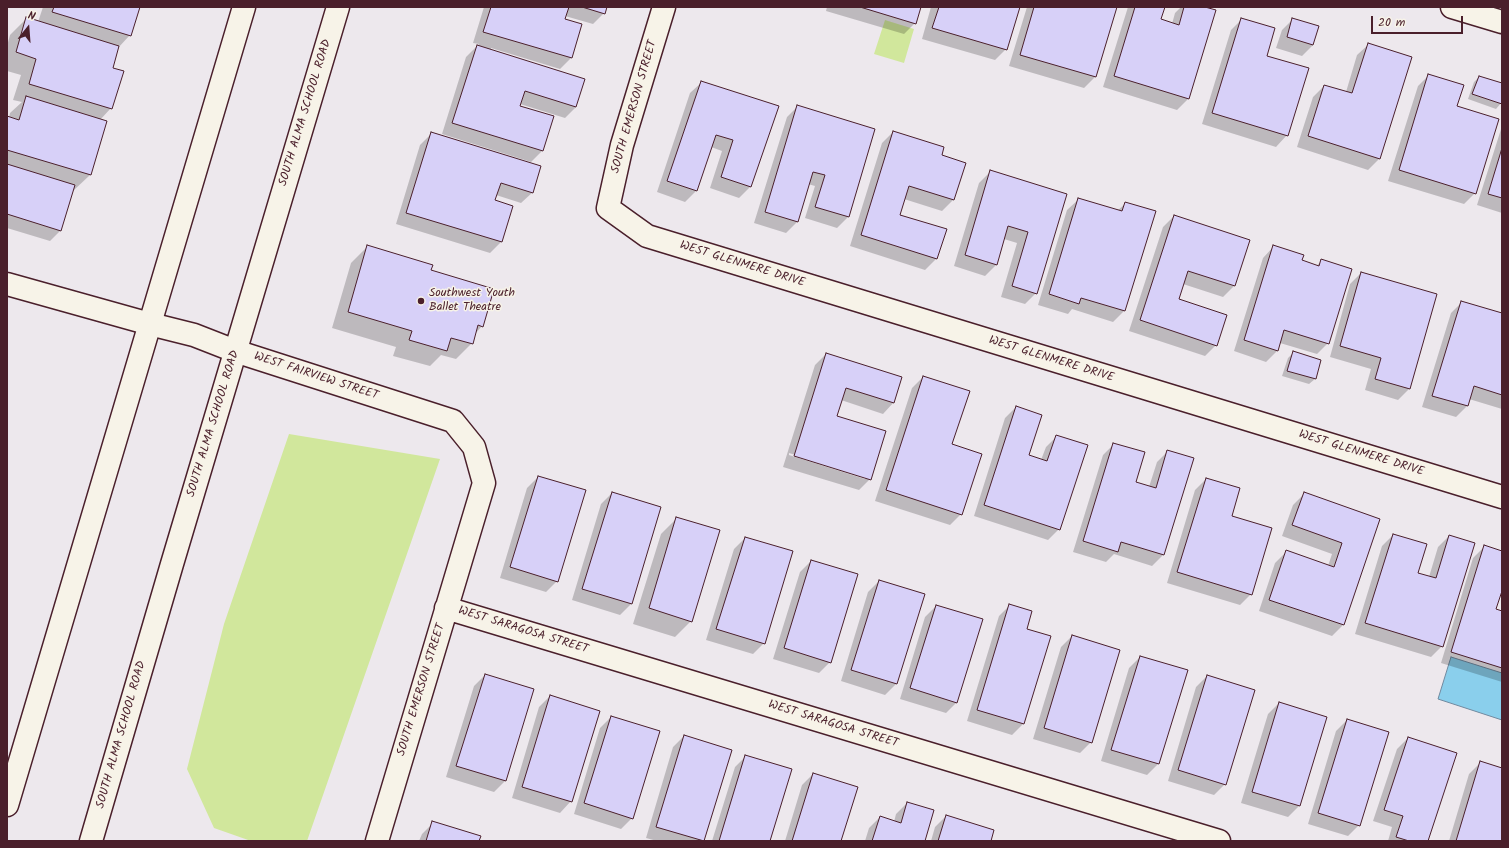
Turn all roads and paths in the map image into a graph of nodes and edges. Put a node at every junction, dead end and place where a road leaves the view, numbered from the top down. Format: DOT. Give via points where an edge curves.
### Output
graph roads {
  1 [pos="244,7"];
  2 [pos="338,7"];
  3 [pos="664,7"];
  4 [pos="1452,7"];
  5 [pos="1483,11"];
  6 [pos="1502,22"];
  7 [pos="608,208"];
  8 [pos="7,284"];
  9 [pos="150,324"];
  10 [pos="235,351"];
  11 [pos="474,448"];
  12 [pos="1502,497"];
  13 [pos="446,608"];
  14 [pos="7,805"];
  15 [pos="91,841"];
  16 [pos="377,841"];
  17 [pos="1220,841"];
  1 -- 9 [label="street"];
  2 -- 10 [label="street, SOUTH ALMA SCHOOL ROAD"];
  3 -- 7 [label="street, SOUTH EMERSON STREET" via="622,145"];
  4 -- 5 [label="street"];
  5 -- 6 [label="street"];
  7 -- 12 [label="street, WEST GLENMERE DRIVE" via="647,236"];
  8 -- 9 [label="street, WEST FAIRVIEW STREET"];
  9 -- 10 [label="street, WEST FAIRVIEW STREET" via="194,335"];
  9 -- 14 [label="street"];
  10 -- 11 [label="street, WEST FAIRVIEW STREET" via="453,421"];
  10 -- 15 [label="street, SOUTH ALMA SCHOOL ROAD"];
  11 -- 13 [label="street, SOUTH EMERSON STREET" via="484,483"];
  13 -- 16 [label="street, SOUTH EMERSON STREET"];
  13 -- 17 [label="street, WEST SARAGOSA STREET"];
}
